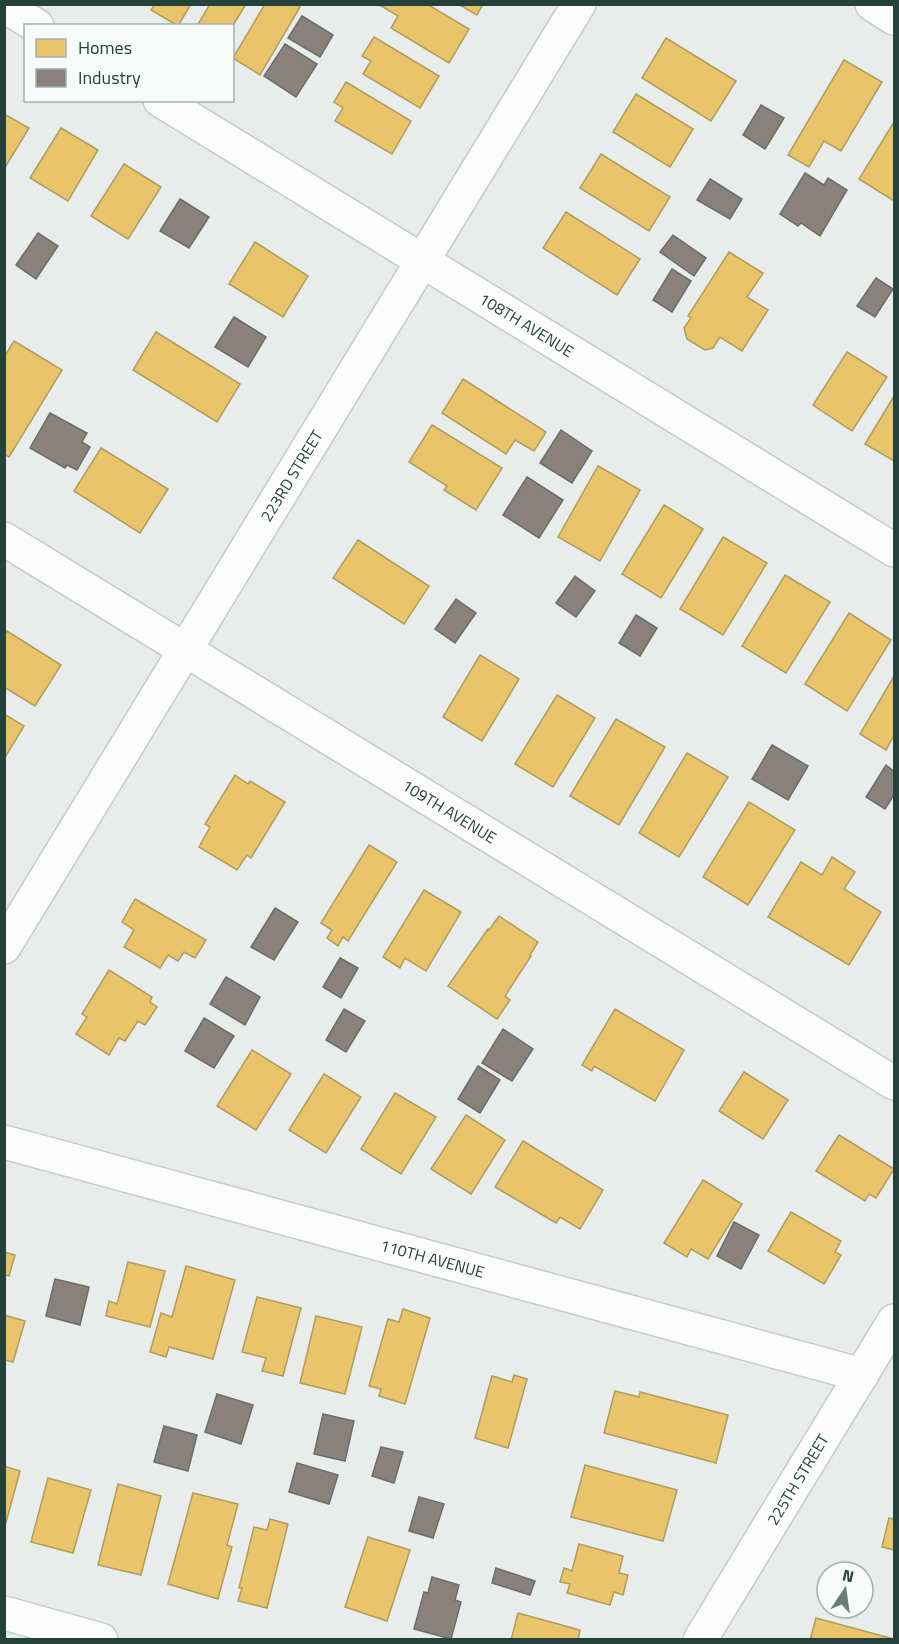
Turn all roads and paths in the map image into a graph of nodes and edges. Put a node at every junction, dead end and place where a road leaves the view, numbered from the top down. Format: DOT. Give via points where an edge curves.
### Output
graph roads {
  1 [pos="579,4"];
  2 [pos="872,4"];
  3 [pos="4,6"];
  4 [pos="894,18"];
  5 [pos="34,24"];
  6 [pos="163,102"];
  7 [pos="423,261"];
  8 [pos="4,538"];
  9 [pos="894,550"];
  10 [pos="185,650"];
  11 [pos="4,947"];
  12 [pos="894,1083"];
  13 [pos="4,1142"];
  14 [pos="894,1321"];
  15 [pos="862,1375"];
  16 [pos="4,1613"];
  17 [pos="101,1640"];
  18 [pos="700,1640"];
  1 -- 7 [label="street, 223RD STREET"];
  2 -- 4 [label="street"];
  3 -- 5 [label="street"];
  6 -- 7 [label="street, 108TH AVENUE"];
  7 -- 9 [label="street, 108TH AVENUE"];
  7 -- 10 [label="street, 223RD STREET"];
  8 -- 10 [label="street, 109TH AVENUE"];
  10 -- 11 [label="street, 223RD STREET"];
  10 -- 12 [label="street, 109TH AVENUE"];
  13 -- 15 [label="street, 110TH AVENUE"];
  14 -- 15 [label="street, 225TH STREET"];
  15 -- 18 [label="street, 225TH STREET"];
  16 -- 17 [label="street"];
}
